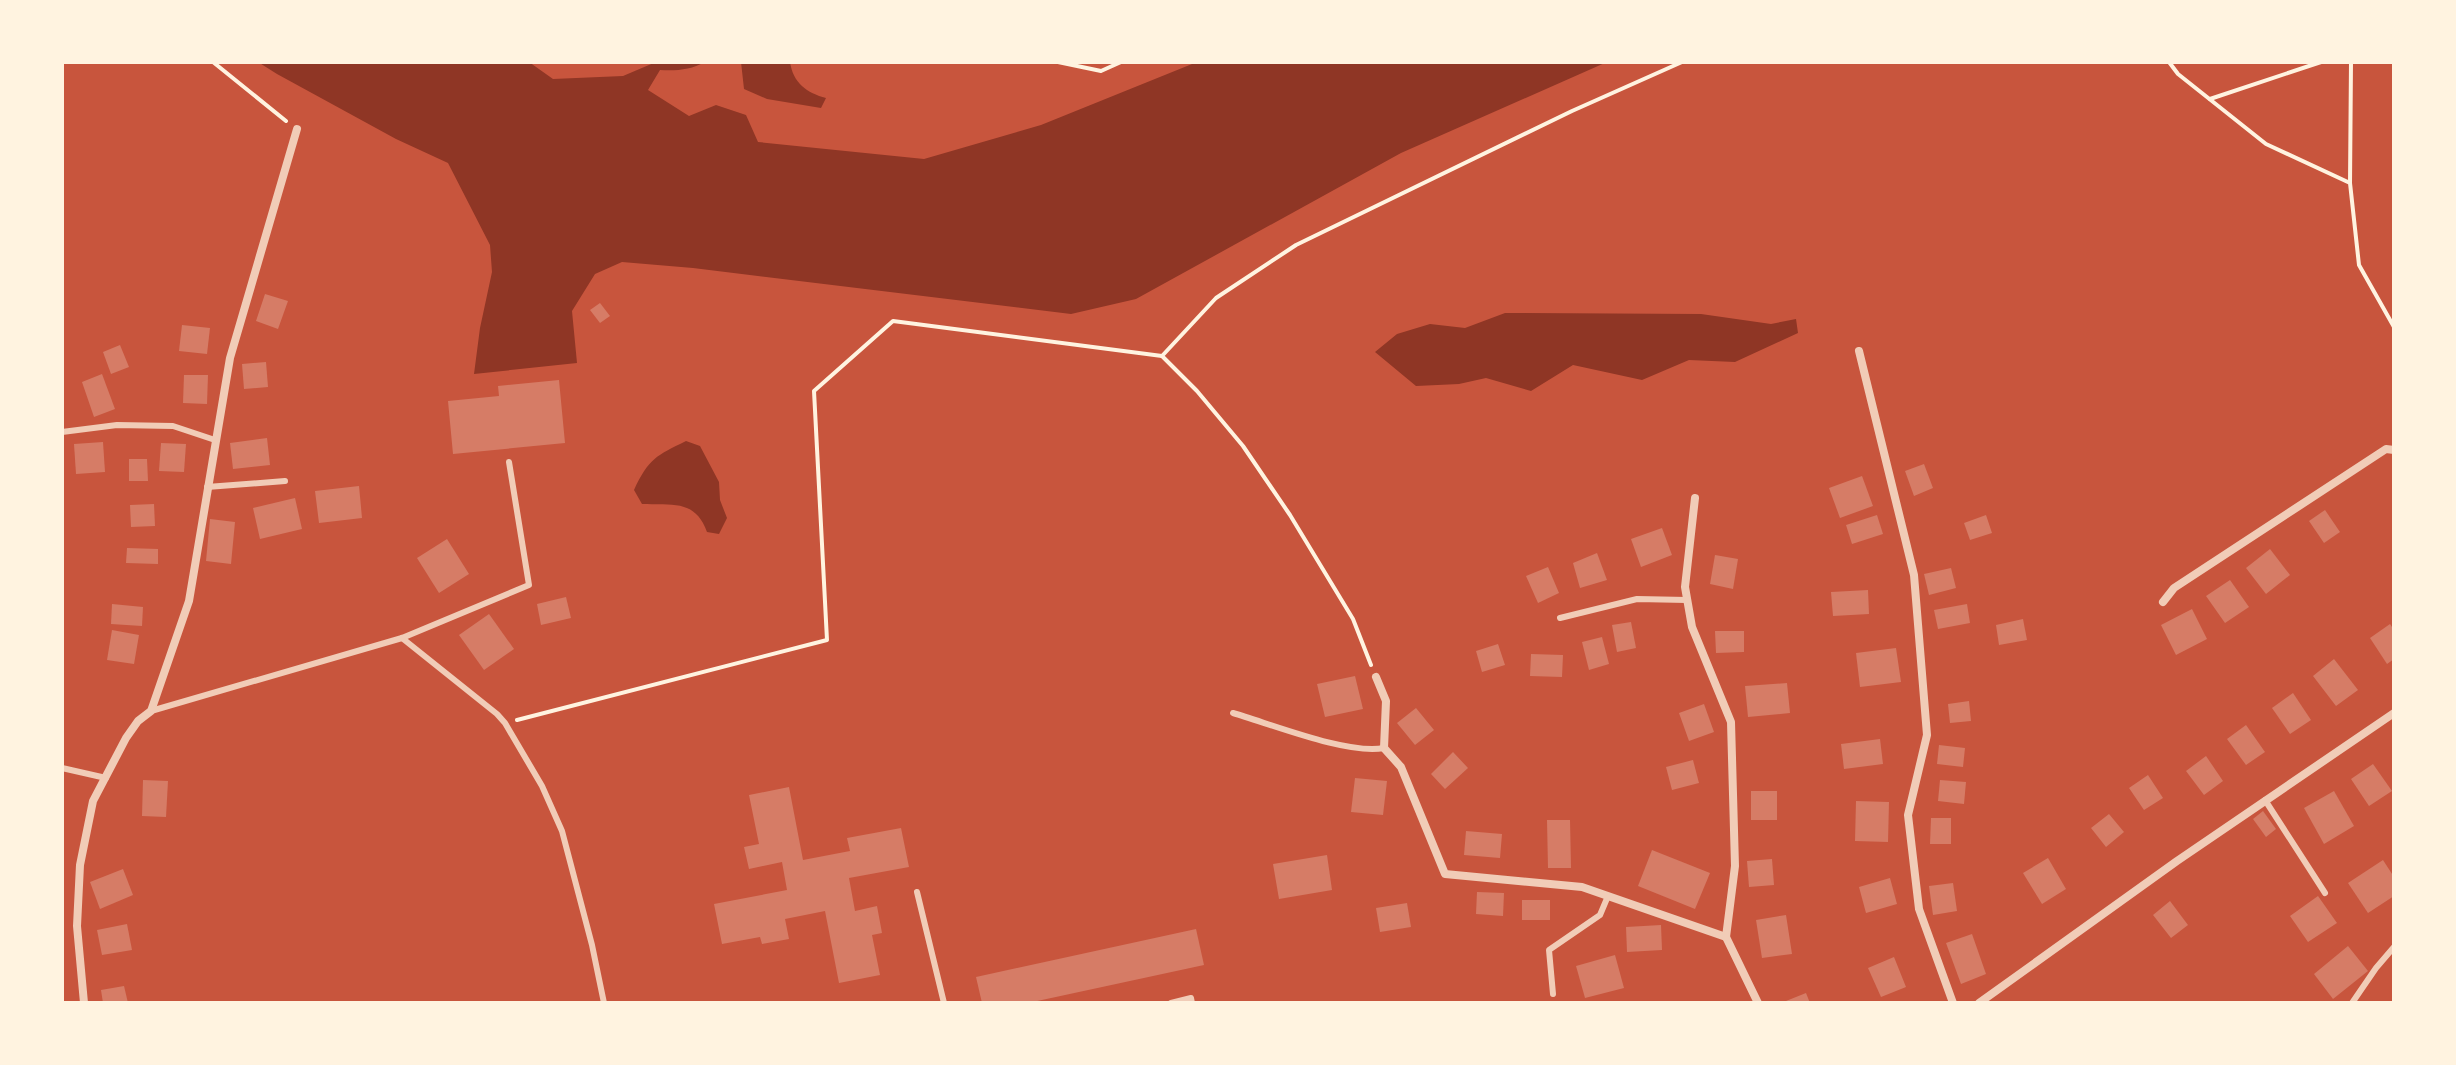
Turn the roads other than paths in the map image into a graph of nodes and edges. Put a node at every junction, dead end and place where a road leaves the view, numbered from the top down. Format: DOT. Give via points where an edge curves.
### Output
graph roads {
  1 [pos="297,129"];
  2 [pos="1859,351"];
  3 [pos="62,432"];
  4 [pos="215,440"];
  5 [pos="2394,450"];
  6 [pos="509,462"];
  7 [pos="285,481"];
  8 [pos="207,487"];
  9 [pos="1695,498"];
  10 [pos="1687,600"];
  11 [pos="2163,602"];
  12 [pos="1560,618"];
  13 [pos="402,638"];
  14 [pos="1376,677"];
  15 [pos="151,711"];
  16 [pos="1233,713"];
  17 [pos="2394,713"];
  18 [pos="1384,748"];
  19 [pos="62,768"];
  20 [pos="106,778"];
  21 [pos="2265,800"];
  22 [pos="917,892"];
  23 [pos="2325,893"];
  24 [pos="1608,896"];
  25 [pos="1726,937"];
  26 [pos="2394,947"];
  27 [pos="1553,994"];
  28 [pos="84,1003"];
  29 [pos="604,1003"];
  30 [pos="944,1003"];
  31 [pos="1171,1003"];
  32 [pos="1192,1003"];
  33 [pos="1758,1003"];
  34 [pos="1953,1003"];
  35 [pos="1979,1003"];
  36 [pos="2352,1003"];
  1 -- 4 [label="street" via="230,358"];
  2 -- 34 [label="street" via="1914,575 1927,735 1908,815 1919,909"];
  3 -- 4 [label="lane" via="117,425 173,426"];
  4 -- 8 [label="street"];
  5 -- 11 [label="street" via="2386,449 2174,588"];
  6 -- 13 [label="lane" via="529,585"];
  7 -- 8 [label="lane"];
  8 -- 15 [label="street" via="189,601"];
  9 -- 10 [label="street"];
  10 -- 12 [label="lane" via="1637,599"];
  10 -- 25 [label="street" via="1692,627 1731,722 1735,866"];
  13 -- 15 [label="lane"];
  13 -- 29 [label="lane" via="497,714 542,786 562,831"];
  14 -- 18 [label="street" via="1386,701"];
  15 -- 20 [label="street" via="126,738"];
  16 -- 18 [label="lane" via="1334,743 1369,751"];
  17 -- 21 [label="street"];
  18 -- 24 [label="street" via="1401,767 1445,874 1582,887"];
  19 -- 20 [label="lane"];
  20 -- 28 [label="street" via="93,801 80,865 77,926"];
  21 -- 23 [label="lane"];
  21 -- 35 [label="street"];
  22 -- 30 [label="lane"];
  24 -- 25 [label="street"];
  24 -- 27 [label="lane" via="1600,915 1549,950"];
  25 -- 33 [label="street"];
  26 -- 36 [label="lane"];
  31 -- 32 [label="lane" via="1191,998"];
}
